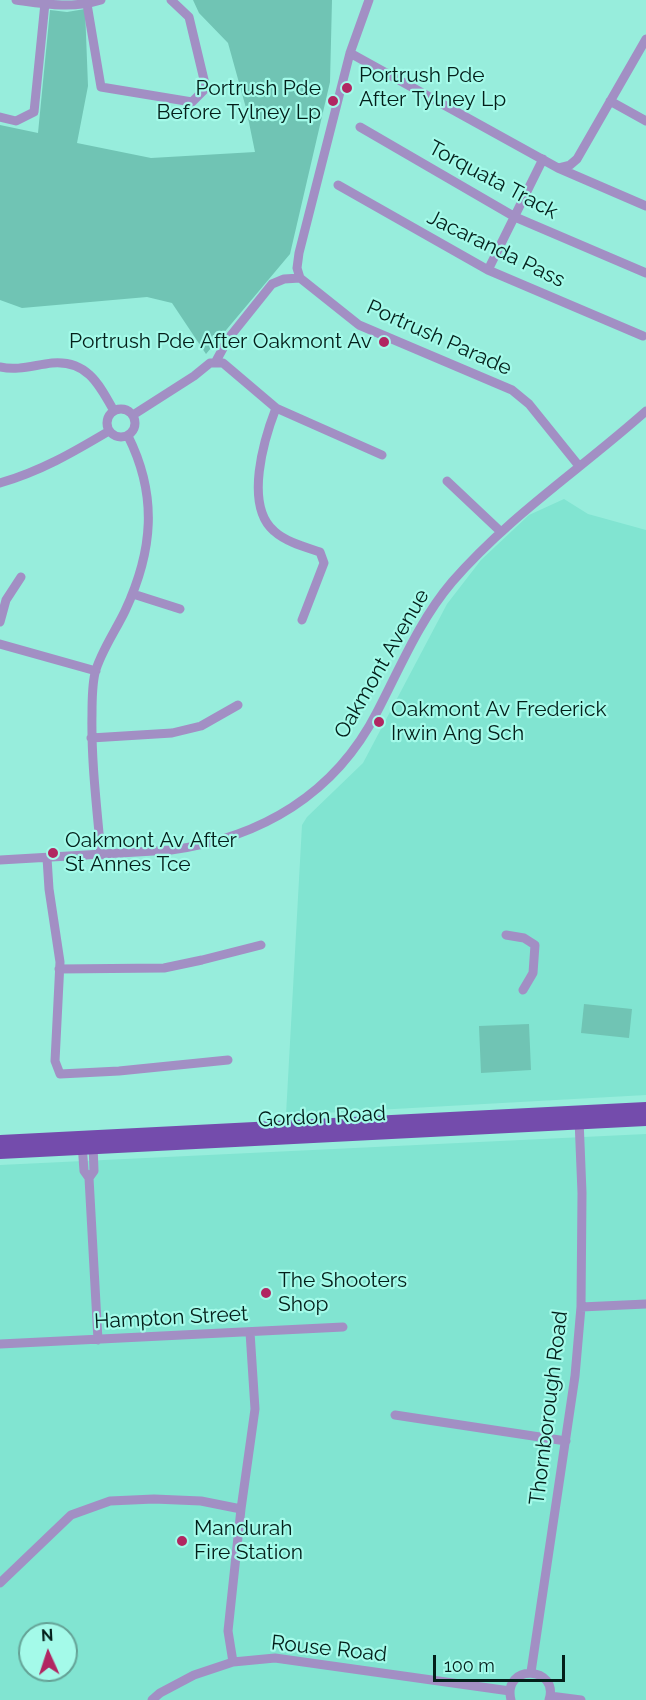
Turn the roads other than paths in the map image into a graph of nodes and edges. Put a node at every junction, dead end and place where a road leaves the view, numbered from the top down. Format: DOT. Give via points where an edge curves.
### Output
graph roads {
  1 [pos="16,0"];
  2 [pos="101,0"];
  3 [pos="171,0"];
  4 [pos="369,0"];
  5 [pos="45,3"];
  6 [pos="87,4"];
  7 [pos="646,39"];
  8 [pos="643,50"];
  9 [pos="350,53"];
  10 [pos="610,101"];
  11 [pos="0,117"];
  12 [pos="646,121"];
  13 [pos="360,127"];
  14 [pos="543,159"];
  15 [pos="558,168"];
  16 [pos="338,185"];
  17 [pos="646,206"];
  18 [pos="515,217"];
  19 [pos="488,270"];
  20 [pos="646,273"];
  21 [pos="300,278"];
  22 [pos="643,336"];
  23 [pos="216,363"];
  24 [pos="0,367"];
  25 [pos="276,408"];
  26 [pos="114,411"];
  27 [pos="646,411"];
  28 [pos="133,415"];
  29 [pos="109,431"];
  30 [pos="128,436"];
  31 [pos="382,455"];
  32 [pos="579,466"];
  33 [pos="447,481"];
  34 [pos="0,483"];
  35 [pos="500,531"];
  36 [pos="21,578"];
  37 [pos="133,594"];
  38 [pos="180,609"];
  39 [pos="302,620"];
  40 [pos="0,622"];
  41 [pos="0,644"];
  42 [pos="96,671"];
  43 [pos="238,705"];
  44 [pos="91,738"];
  45 [pos="101,855"];
  46 [pos="47,858"];
  47 [pos="0,860"];
  48 [pos="506,935"];
  49 [pos="261,945"];
  50 [pos="59,969"];
  51 [pos="523,990"];
  52 [pos="228,1060"];
  53 [pos="646,1108"];
  54 [pos="579,1117"];
  55 [pos="646,1120"];
  56 [pos="0,1141"];
  57 [pos="87,1142"];
  58 [pos="0,1153"];
  59 [pos="646,1304"];
  60 [pos="581,1307"];
  61 [pos="343,1327"];
  62 [pos="250,1332"];
  63 [pos="98,1340"];
  64 [pos="0,1344"];
  65 [pos="395,1415"];
  66 [pos="566,1441"];
  67 [pos="241,1509"];
  68 [pos="0,1583"];
  69 [pos="233,1662"];
  70 [pos="531,1672"];
  71 [pos="511,1695"];
  72 [pos="550,1698"];
  73 [pos="152,1700"];
  74 [pos="581,1700"];
  1 -- 5 [label="street"];
  2 -- 6 [label="street"];
  3 -- 6 [label="street" via="189,17 206,88 192,102 101,87"];
  4 -- 9 [label="street"];
  5 -- 6 [label="street"];
  5 -- 11 [label="street" via="34,112 16,121"];
  7 -- 8 [label="street"];
  8 -- 10 [label="street"];
  9 -- 14 [label="street"];
  9 -- 21 [label="street" via="299,253"];
  10 -- 12 [label="street"];
  10 -- 15 [label="street" via="577,159"];
  13 -- 18 [label="street, Torquata Track"];
  14 -- 15 [label="street"];
  14 -- 18 [label="street"];
  15 -- 17 [label="street"];
  16 -- 19 [label="street, Jacaranda Pass"];
  18 -- 19 [label="street"];
  18 -- 20 [label="street, Torquata Track"];
  19 -- 22 [label="street, Jacaranda Pass"];
  21 -- 23 [label="street" via="272,284 228,339"];
  21 -- 32 [label="street, Portrush Parade" via="359,325 512,390 529,404"];
  23 -- 25 [label="street" via="223,363"];
  23 -- 28 [label="street" via="210,363"];
  24 -- 26 [label="street" via="73,365 88,371"];
  25 -- 31 [label="street"];
  25 -- 39 [label="street" via="259,461 263,515 273,531 320,552 324,563"];
  26 -- 28 [label="street" via="124,409"];
  26 -- 29 [label="street" via="108,419"];
  27 -- 32 [label="street, Oakmont Avenue"];
  28 -- 30 [label="street" via="136,427"];
  29 -- 30 [label="street" via="116,437"];
  29 -- 34 [label="street" via="57,462"];
  30 -- 37 [label="street" via="143,469 150,509 146,552"];
  32 -- 35 [label="street, Oakmont Avenue"];
  33 -- 35 [label="street"];
  35 -- 45 [label="street, Oakmont Avenue" via="450,584 426,618 359,742 332,776 312,793 267,821 217,841 171,850"];
  36 -- 40 [label="street" via="6,600"];
  37 -- 38 [label="street"];
  37 -- 42 [label="street"];
  41 -- 42 [label="street"];
  42 -- 44 [label="street"];
  43 -- 44 [label="street" via="201,726 171,733"];
  44 -- 45 [label="street"];
  45 -- 46 [label="street, Oakmont Avenue"];
  46 -- 47 [label="street, Oakmont Avenue"];
  46 -- 50 [label="street"];
  48 -- 51 [label="street" via="524,938 535,945 533,973"];
  49 -- 50 [label="street" via="164,968"];
  50 -- 52 [label="street" via="54,1061 60,1074"];
  53 -- 54 [label="main road, Gordon Road"];
  54 -- 55 [label="main road, Gordon Road"];
  54 -- 57 [label="main road, Gordon Road"];
  54 -- 60 [label="street, Thornborough Road"];
  56 -- 57 [label="main road, Gordon Road"];
  57 -- 58 [label="main road, Gordon Road"];
  57 -- 63 [label="street" via="94,1171 89,1178"];
  59 -- 60 [label="street"];
  60 -- 66 [label="street, Thornborough Road"];
  61 -- 62 [label="street, Hampton Street"];
  62 -- 63 [label="street, Hampton Street"];
  62 -- 67 [label="street" via="255,1409"];
  63 -- 64 [label="street, Hampton Street"];
  65 -- 66 [label="street"];
  66 -- 70 [label="street, Thornborough Road"];
  67 -- 68 [label="street" via="201,1501 110,1501 71,1515"];
  67 -- 69 [label="street" via="228,1631"];
  69 -- 71 [label="street, Rouse Road" via="301,1660"];
  69 -- 73 [label="street, Rouse Road" via="194,1675"];
  70 -- 71 [label="street" via="513,1681"];
  70 -- 72 [label="street" via="546,1680"];
  72 -- 74 [label="street"];
}
